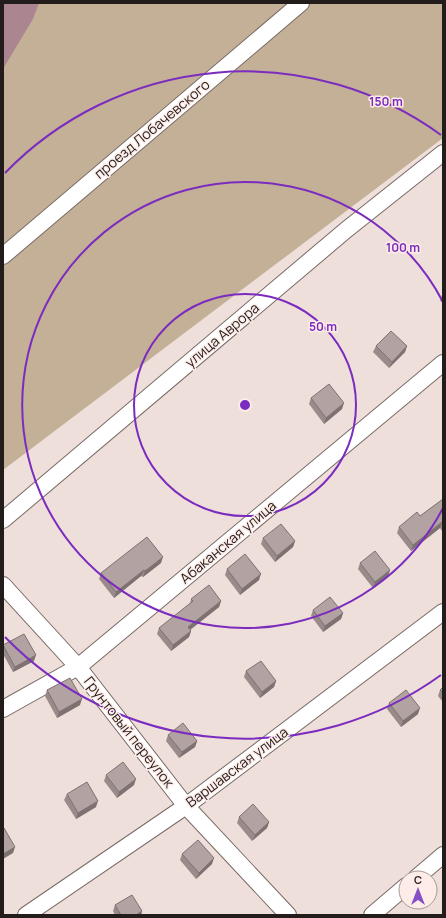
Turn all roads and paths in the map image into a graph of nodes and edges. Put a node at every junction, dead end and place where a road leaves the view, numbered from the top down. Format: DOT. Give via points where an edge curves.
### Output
graph roads {
  1 [pos="301,3"];
  2 [pos="443,153"];
  3 [pos="3,256"];
  4 [pos="443,363"];
  5 [pos="3,520"];
  6 [pos="3,585"];
  7 [pos="443,612"];
  8 [pos="78,667"];
  9 [pos="3,709"];
  10 [pos="186,806"];
  11 [pos="443,855"];
  12 [pos="425,870"];
  13 [pos="398,893"];
  14 [pos="26,915"];
  15 [pos="288,915"];
  16 [pos="372,915"];
  1 -- 3 [label="street, проезд Лобачевского"];
  2 -- 5 [label="street, улица Аврора" via="346,230"];
  4 -- 8 [label="street, Абаканская улица"];
  6 -- 8 [label="street, Грунтовый переулок"];
  7 -- 10 [label="street, Варшавская улица"];
  8 -- 9 [label="street, Абаканская улица"];
  8 -- 10 [label="street, Грунтовый переулок"];
  10 -- 14 [label="street, Варшавская улица"];
  10 -- 15 [label="street, Грунтовый переулок"];
  11 -- 12 [label="street"];
  13 -- 16 [label="street"];
}
